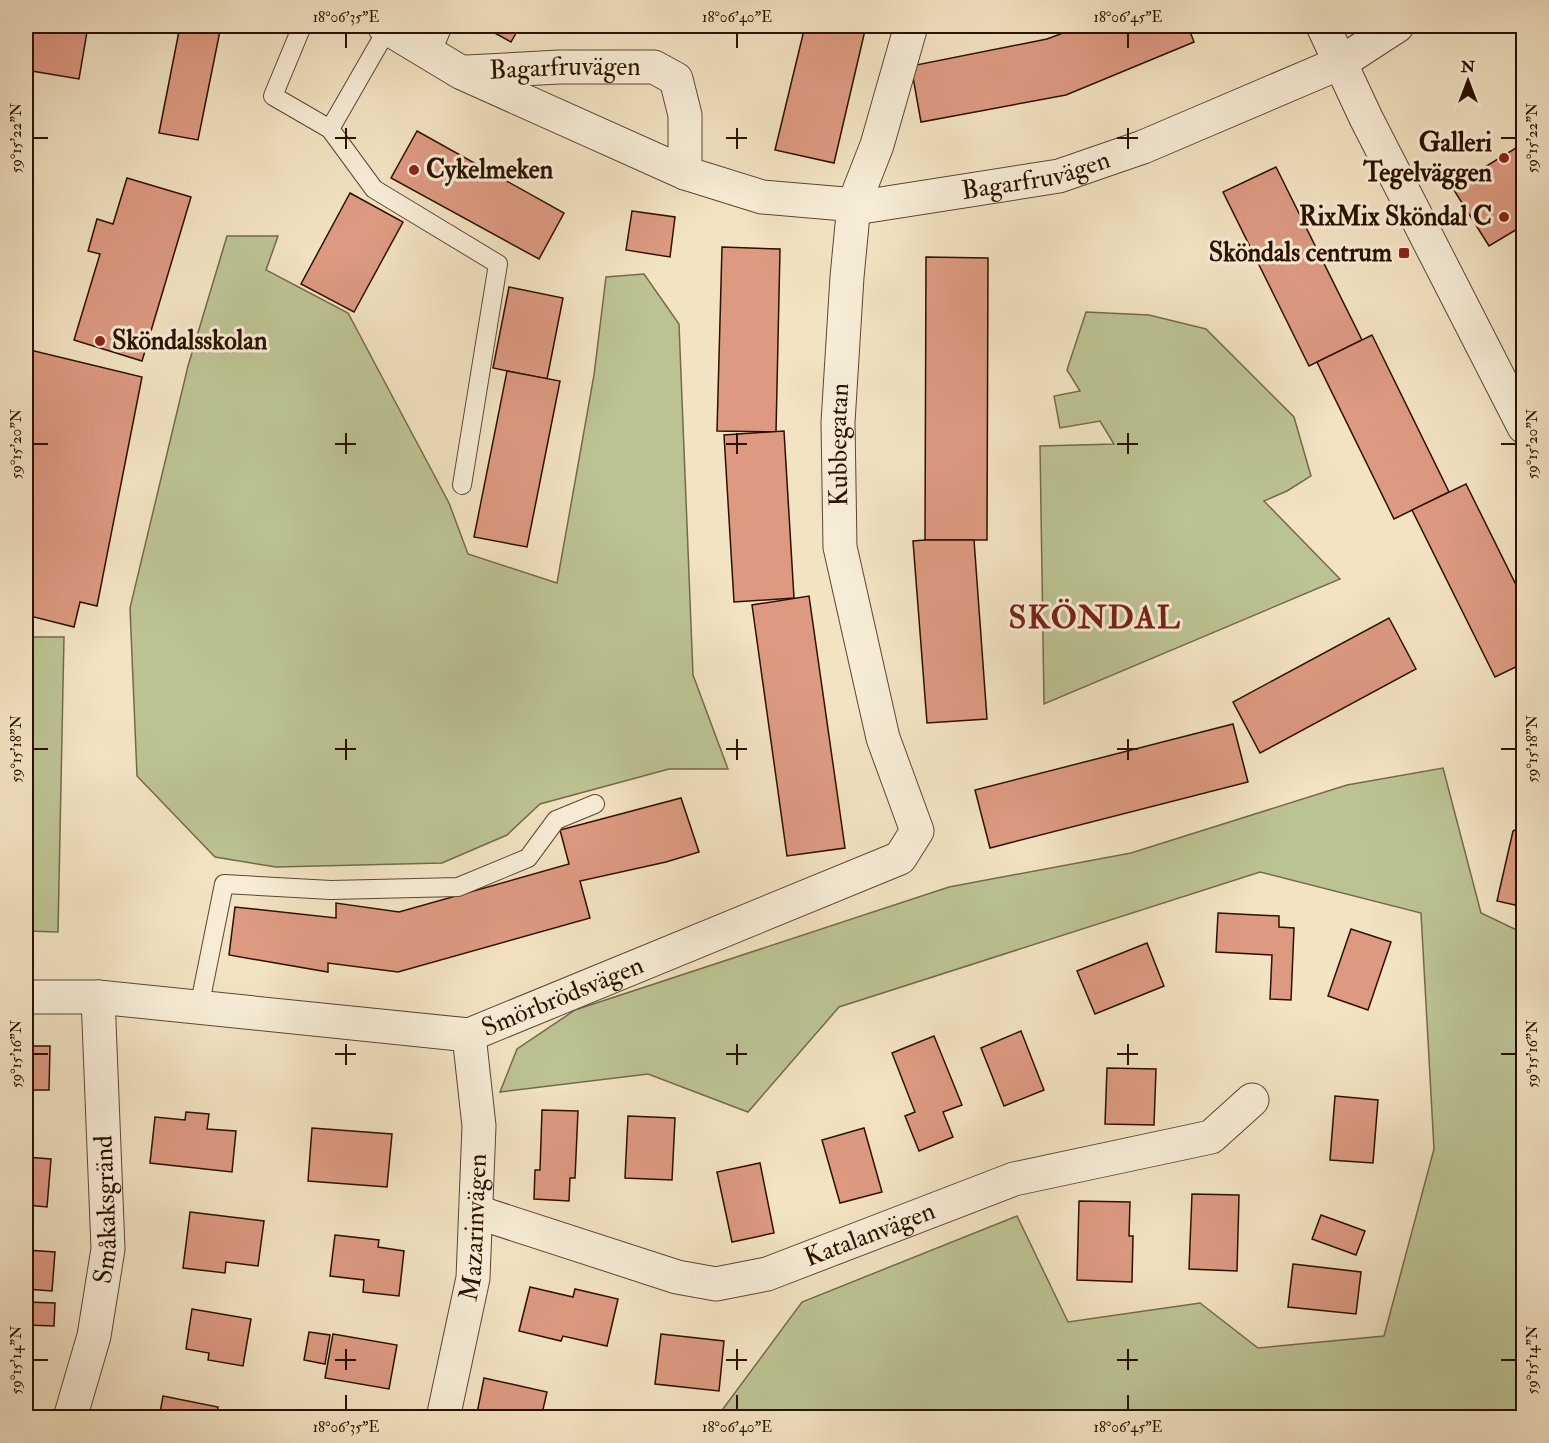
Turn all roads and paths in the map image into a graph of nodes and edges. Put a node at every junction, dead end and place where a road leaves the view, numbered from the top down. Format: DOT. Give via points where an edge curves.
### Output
graph roads {
  1 [pos="302,26"];
  2 [pos="911,26"];
  3 [pos="1323,26"];
  4 [pos="1397,26"];
  5 [pos="386,27"];
  6 [pos="437,40"];
  7 [pos="1340,63"];
  8 [pos="462,73"];
  9 [pos="330,129"];
  10 [pos="685,173"];
  11 [pos="854,204"];
  12 [pos="1524,427"];
  13 [pos="462,485"];
  14 [pos="595,804"];
  15 [pos="900,858"];
  16 [pos="26,997"];
  17 [pos="98,997"];
  18 [pos="199,1008"];
  19 [pos="469,1035"];
  20 [pos="1252,1100"];
  21 [pos="477,1212"];
  22 [pos="70,1418"];
  23 [pos="442,1418"];
  1 -- 9 [label="lane" via="273,96"];
  2 -- 11 [label="street, Kubbegatan" via="878,145"];
  3 -- 7 [label="street"];
  4 -- 7 [label="street, Bagarfruvägen"];
  5 -- 6 [label="street, Bagarfruvägen"];
  5 -- 9 [label="lane"];
  6 -- 8 [label="street, Bagarfruvägen"];
  7 -- 11 [label="street, Bagarfruvägen" via="1143,147 1059,176 868,206"];
  7 -- 12 [label="street"];
  8 -- 10 [label="street, Bagarfruvägen"];
  8 -- 10 [label="street, Bagarfruvägen" via="654,67 676,79 685,116"];
  9 -- 13 [label="lane" via="374,189 498,264"];
  10 -- 11 [label="street, Bagarfruvägen" via="762,197"];
  11 -- 15 [label="street, Kubbegatan" via="838,422 840,547 883,738 917,831"];
  14 -- 18 [label="lane" via="556,820 528,858 458,887 331,890 224,884"];
  15 -- 19 [label="street, Smörbrödsvägen"];
  16 -- 17 [label="street, Smörbrödsvägen"];
  17 -- 18 [label="street, Smörbrödsvägen"];
  17 -- 22 [label="street, Småkaksgränd" via="108,1249 94,1336"];
  18 -- 19 [label="street, Smörbrödsvägen"];
  19 -- 21 [label="street, Mazarinvägen" via="479,1126"];
  20 -- 21 [label="street, Katalanvägen" via="1211,1137 1014,1179 767,1274 716,1284 677,1277"];
  21 -- 23 [label="street, Mazarinvägen" via="473,1278"];
}
